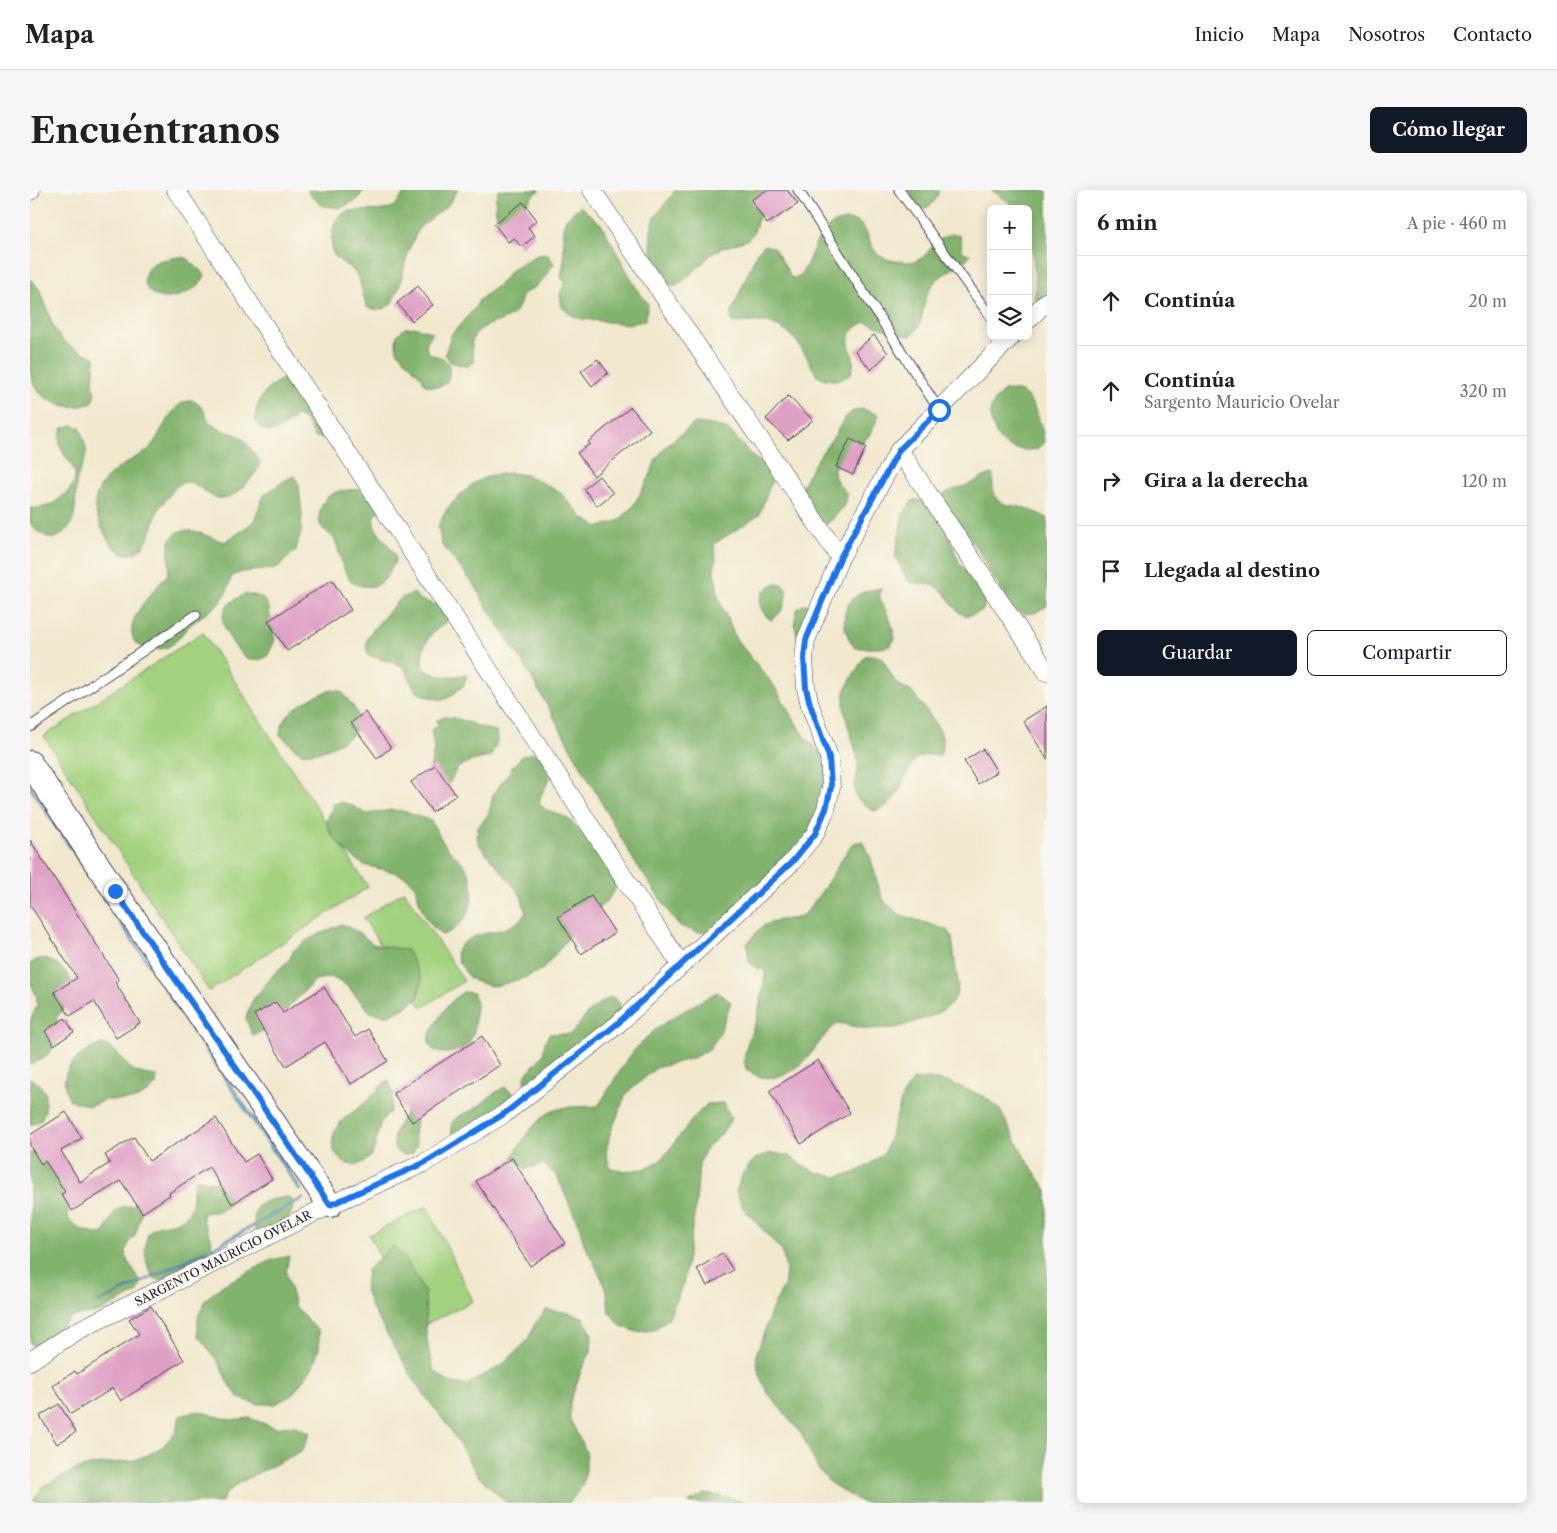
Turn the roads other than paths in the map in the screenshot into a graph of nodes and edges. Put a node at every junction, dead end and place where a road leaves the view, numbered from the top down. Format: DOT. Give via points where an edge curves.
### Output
graph roads {
  1 [pos="176,190"];
  2 [pos="592,190"];
  3 [pos="798,190"];
  4 [pos="899,190"];
  5 [pos="1047,301"];
  6 [pos="987,312"];
  7 [pos="1032,316"];
  8 [pos="1006,340"];
  9 [pos="939,410"];
  10 [pos="899,450"];
  11 [pos="840,558"];
  12 [pos="196,614"];
  13 [pos="1047,672"];
  14 [pos="30,727"];
  15 [pos="30,763"];
  16 [pos="681,965"];
  17 [pos="330,1205"];
  18 [pos="30,1360"];
  1 -- 16 [label="street"];
  2 -- 11 [label="street"];
  3 -- 9 [label="lane"];
  4 -- 6 [label="lane"];
  5 -- 7 [label="street"];
  8 -- 9 [label="street, SARGENTO MAURICIO OVELAR"];
  9 -- 10 [label="street, SARGENTO MAURICIO OVELAR"];
  10 -- 11 [label="street, SARGENTO MAURICIO OVELAR"];
  10 -- 13 [label="street"];
  11 -- 16 [label="street, SARGENTO MAURICIO OVELAR" via="806,640 804,659 810,704 829,757 831,787 826,809 815,834 792,862"];
  12 -- 14 [label="lane"];
  15 -- 17 [label="street"];
  16 -- 17 [label="street, SARGENTO MAURICIO OVELAR" via="617,1024 504,1114 424,1163"];
  17 -- 18 [label="street, SARGENTO MAURICIO OVELAR" via="77,1332"];
}
